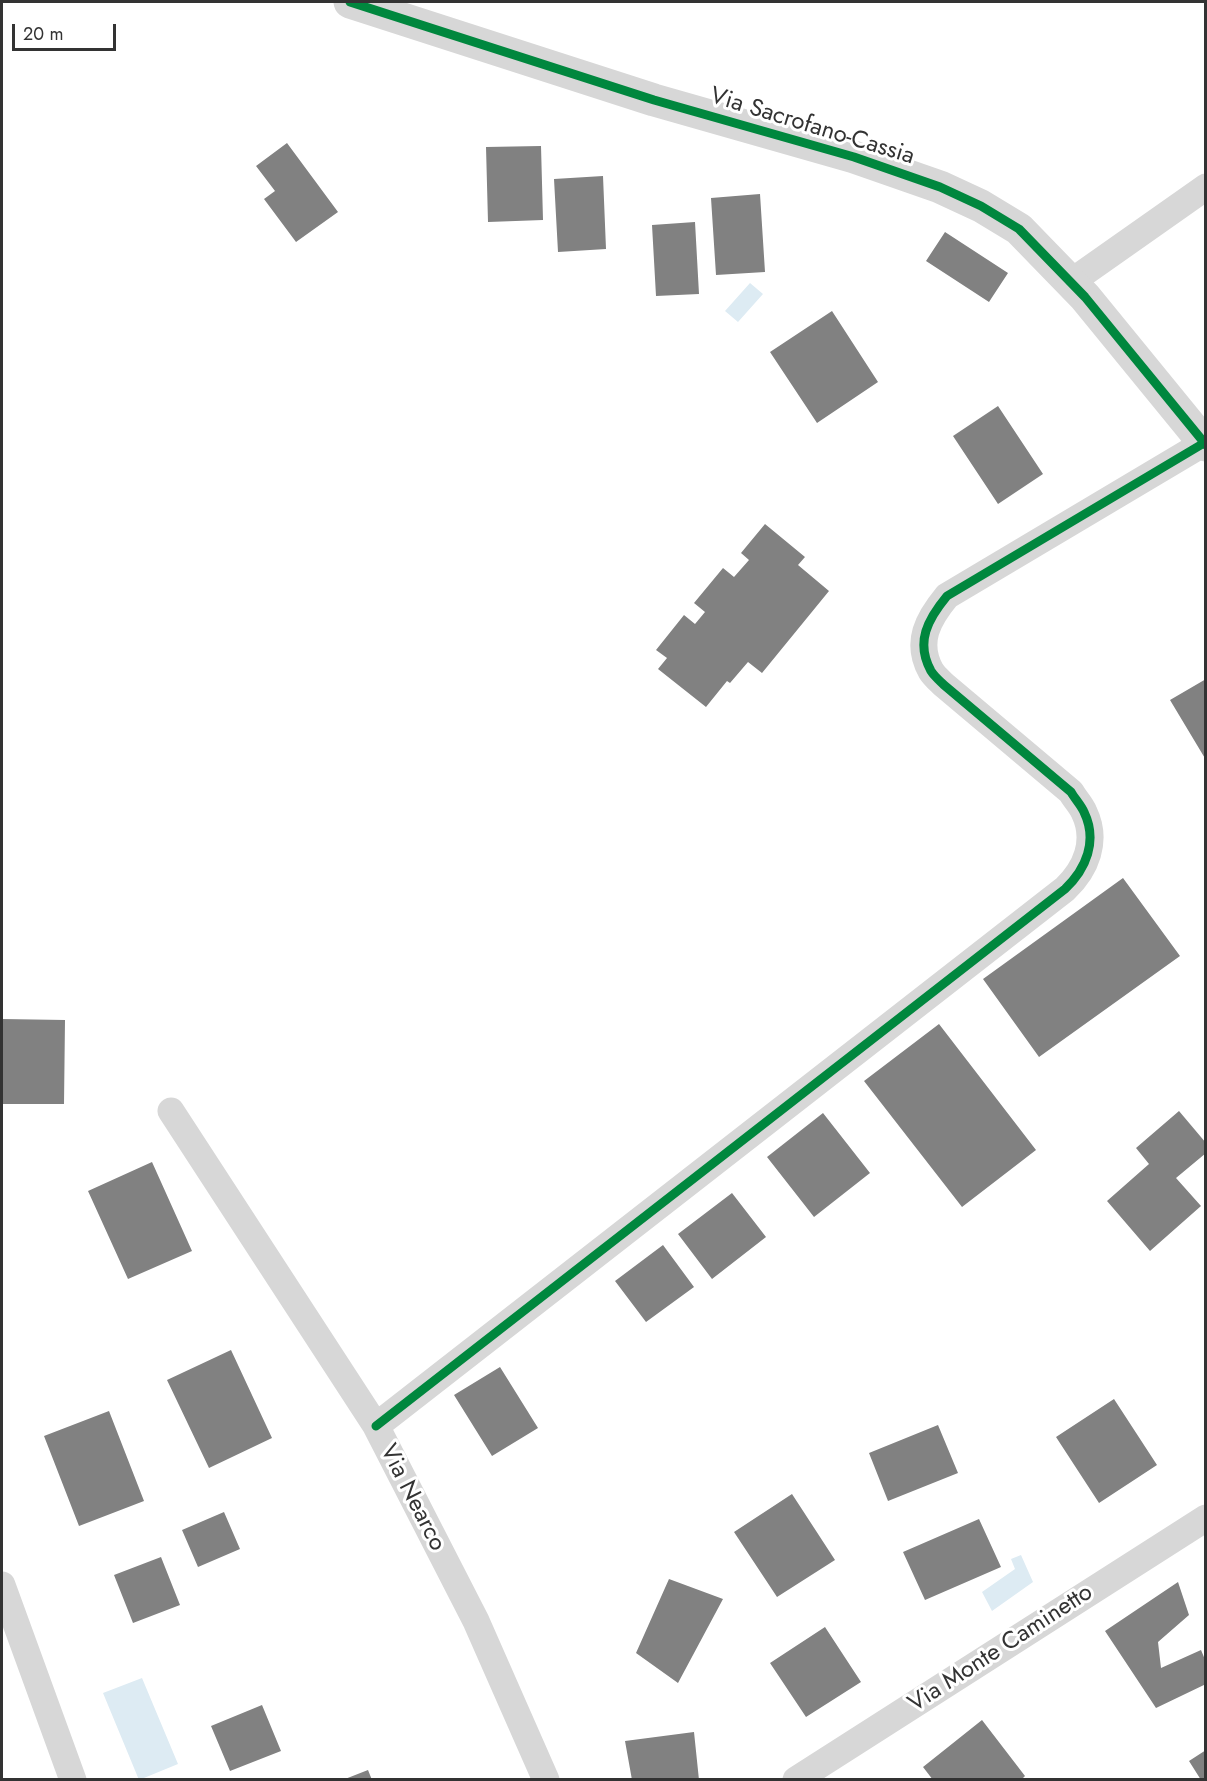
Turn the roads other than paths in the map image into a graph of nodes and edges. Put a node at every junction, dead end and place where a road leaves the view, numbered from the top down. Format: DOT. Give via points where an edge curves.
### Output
graph roads {
  1 [pos="350,2"];
  2 [pos="1206,187"];
  3 [pos="1071,282"];
  4 [pos="1205,444"];
  5 [pos="171,1111"];
  6 [pos="376,1426"];
  7 [pos="1206,1518"];
  8 [pos="2,1585"];
  9 [pos="73,1779"];
  10 [pos="546,1779"];
  11 [pos="796,1779"];
  1 -- 3 [label="street, Via Sacrofano-Cassia" via="940,187 1019,229"];
  2 -- 3 [label="street"];
  3 -- 4 [label="street, Via Sacrofano-Cassia"];
  4 -- 6 [label="street" via="947,596 925,632 931,671 1071,792 1085,813 1091,836 1088,856 1077,878"];
  5 -- 6 [label="street, Via Nearco"];
  6 -- 10 [label="street, Via Nearco" via="476,1621"];
  7 -- 11 [label="street, Via Monte Caminetto"];
  8 -- 9 [label="street"];
}
